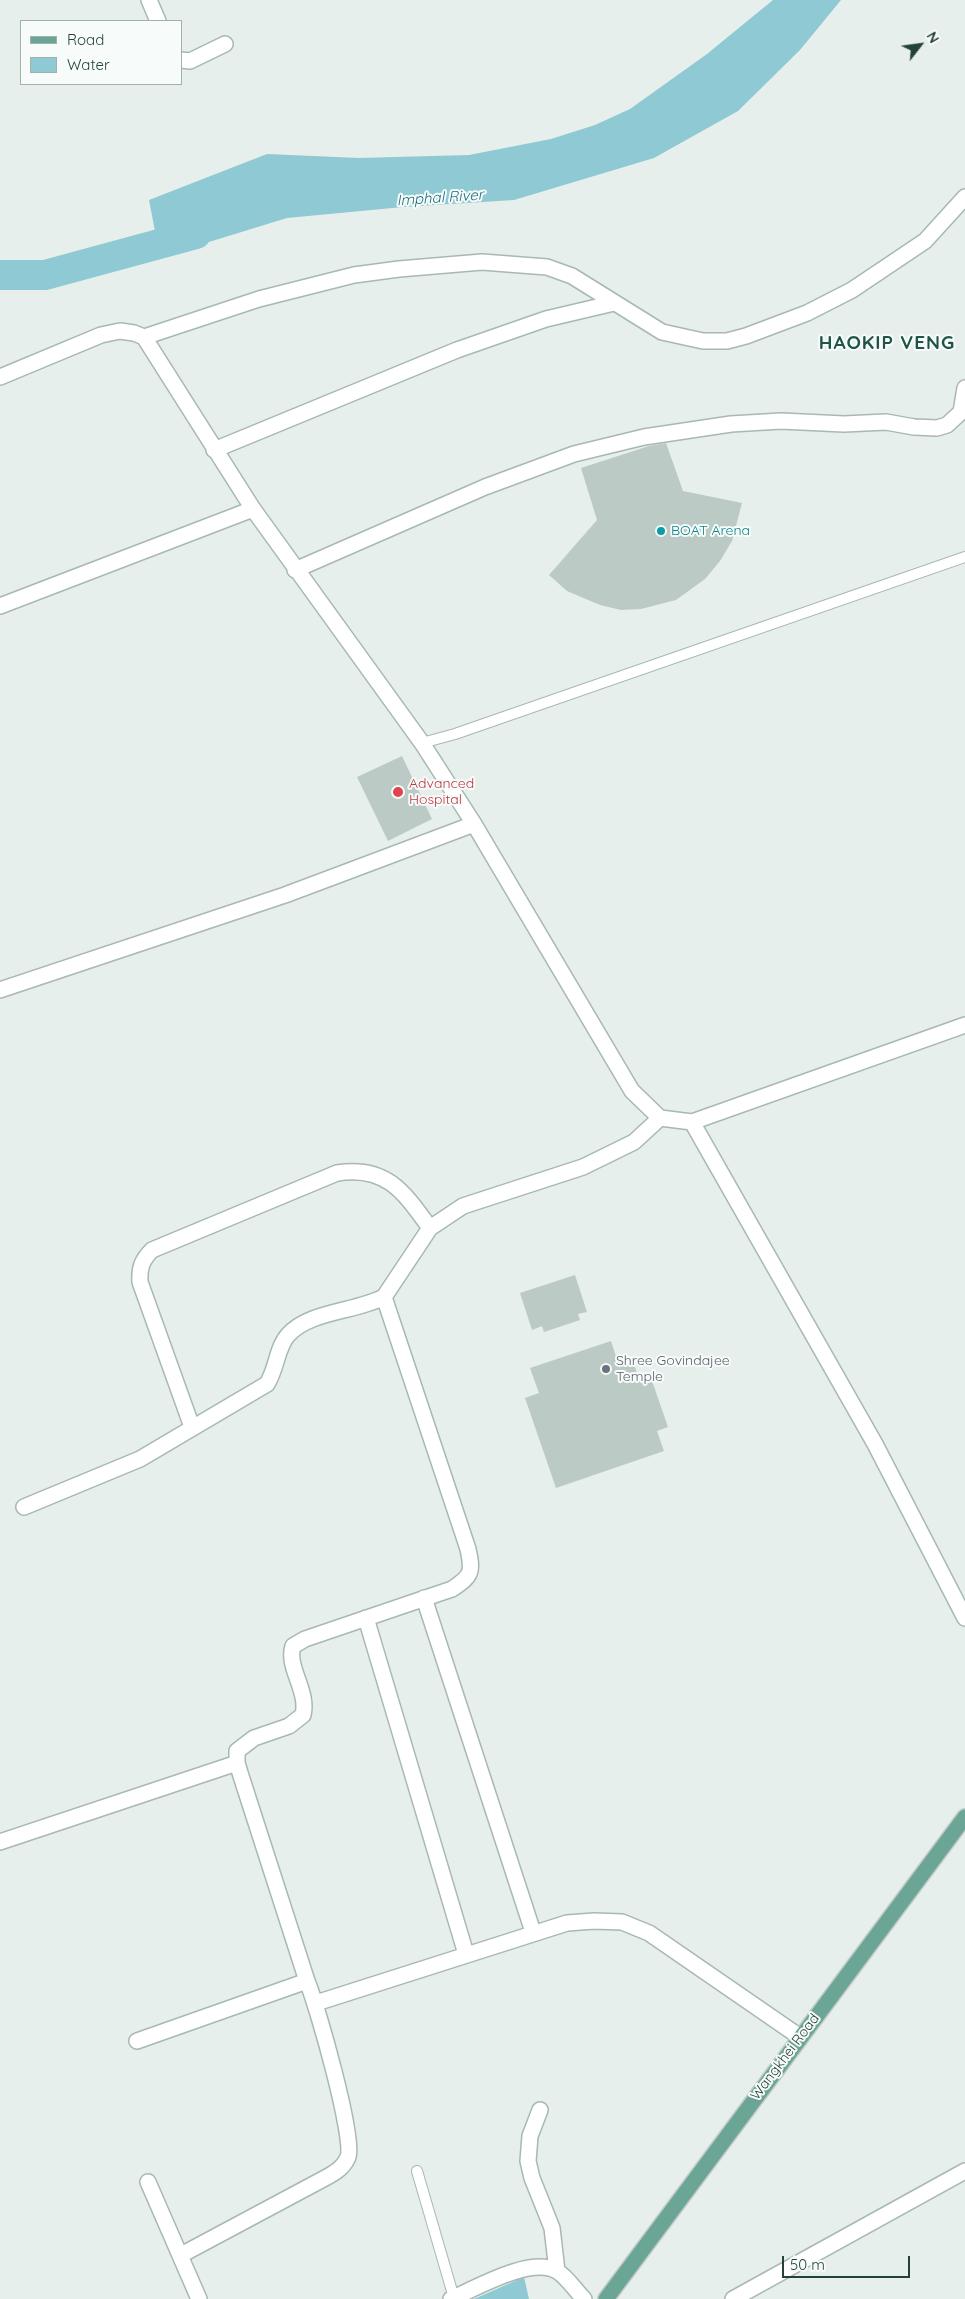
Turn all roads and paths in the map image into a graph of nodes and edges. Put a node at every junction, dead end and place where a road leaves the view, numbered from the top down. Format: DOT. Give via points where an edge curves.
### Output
graph roads {
  1 [pos="149,0"];
  2 [pos="158,20"];
  3 [pos="225,44"];
  4 [pos="182,60"];
  5 [pos="965,197"];
  6 [pos="614,303"];
  7 [pos="144,338"];
  8 [pos="0,377"];
  9 [pos="965,388"];
  10 [pos="214,450"];
  11 [pos="253,510"];
  12 [pos="965,558"];
  13 [pos="295,570"];
  14 [pos="0,606"];
  15 [pos="422,744"];
  16 [pos="474,824"];
  17 [pos="0,990"];
  18 [pos="965,1025"];
  19 [pos="660,1118"];
  20 [pos="692,1122"];
  21 [pos="430,1228"];
  22 [pos="384,1297"];
  23 [pos="192,1427"];
  24 [pos="24,1507"];
  25 [pos="424,1598"];
  26 [pos="366,1618"];
  27 [pos="965,1618"];
  28 [pos="237,1762"];
  29 [pos="965,1816"];
  30 [pos="0,1842"];
  31 [pos="533,1932"];
  32 [pos="466,1954"];
  33 [pos="307,1981"];
  34 [pos="316,2002"];
  35 [pos="800,2037"];
  36 [pos="137,2041"];
  37 [pos="540,2110"];
  38 [pos="965,2170"];
  39 [pos="417,2171"];
  40 [pos="148,2182"];
  41 [pos="181,2256"];
  42 [pos="557,2271"];
  43 [pos="453,2298"];
  44 [pos="199,2299"];
  45 [pos="584,2299"];
  46 [pos="606,2299"];
  47 [pos="733,2299"];
  1 -- 2 [label="street"];
  3 -- 4 [label="street" via="190,61"];
  5 -- 6 [label="street" via="925,241 852,290 807,313 746,336 727,341 683,338 662,332"];
  6 -- 7 [label="street" via="572,276 546,267 482,262 354,275 259,299"];
  6 -- 10 [label="street" via="546,319 457,350"];
  7 -- 8 [label="street" via="134,332 101,335"];
  7 -- 10 [label="street"];
  9 -- 13 [label="street" via="961,412 947,425 937,428 914,428 886,422 731,424 644,437 574,454 485,487"];
  10 -- 11 [label="street"];
  11 -- 13 [label="street"];
  11 -- 14 [label="street"];
  12 -- 15 [label="lane"];
  13 -- 15 [label="street"];
  15 -- 16 [label="street"];
  16 -- 17 [label="street" via="285,895"];
  16 -- 19 [label="street" via="632,1091"];
  18 -- 20 [label="street"];
  19 -- 20 [label="street"];
  19 -- 21 [label="street" via="621,1150 583,1167 463,1206"];
  20 -- 27 [label="street" via="875,1444"];
  21 -- 22 [label="street"];
  21 -- 23 [label="street" via="401,1190 383,1177 355,1170 338,1173 152,1250 139,1271 140,1282"];
  22 -- 23 [label="street" via="296,1328 280,1347 274,1373 267,1384"];
  22 -- 25 [label="street" via="472,1564 469,1577 461,1584"];
  23 -- 24 [label="street" via="140,1459"];
  25 -- 26 [label="street"];
  25 -- 31 [label="street"];
  26 -- 28 [label="street" via="293,1646 292,1658 304,1698 303,1715 289,1726 245,1744 237,1751"];
  26 -- 32 [label="street"];
  28 -- 30 [label="street"];
  28 -- 33 [label="street"];
  29 -- 35 [label="main road, Wangkhei Road"];
  31 -- 32 [label="street"];
  31 -- 35 [label="street" via="567,1923 622,1922 648,1933"];
  32 -- 34 [label="street"];
  33 -- 34 [label="street"];
  33 -- 36 [label="street"];
  34 -- 41 [label="street" via="347,2130 349,2156 342,2167 327,2178"];
  35 -- 46 [label="main road, Wangkhei Road"];
  37 -- 42 [label="street" via="530,2136 528,2161 552,2228"];
  38 -- 47 [label="street"];
  39 -- 43 [label="lane"];
  40 -- 41 [label="street"];
  41 -- 44 [label="street"];
  42 -- 43 [label="street" via="544,2267 517,2271"];
  42 -- 45 [label="street"];
}
